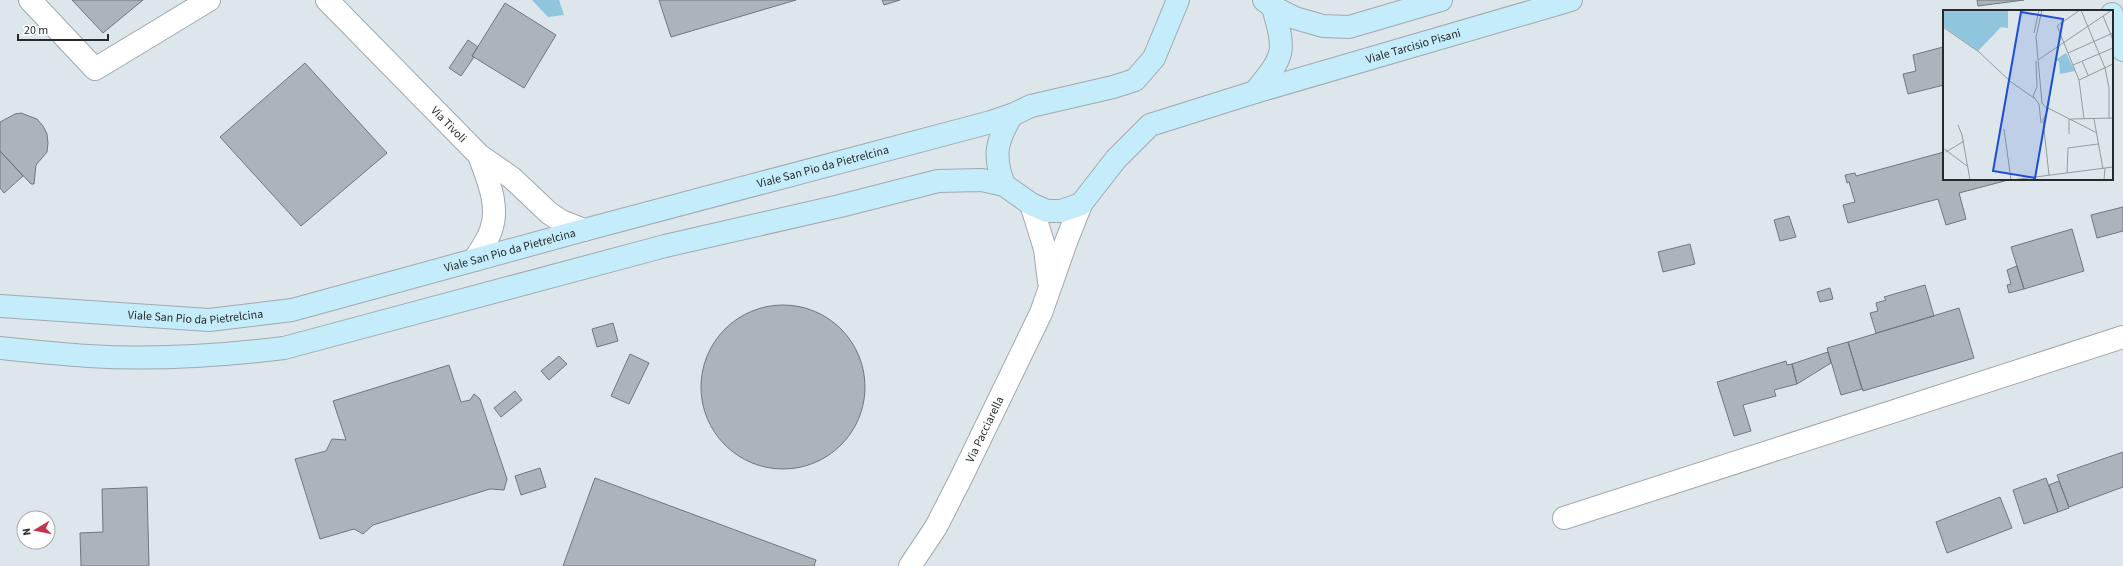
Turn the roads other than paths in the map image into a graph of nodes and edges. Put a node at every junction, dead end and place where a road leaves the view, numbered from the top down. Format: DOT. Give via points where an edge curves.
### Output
graph roads {
  1 [pos="30,0"];
  2 [pos="209,0"];
  3 [pos="327,0"];
  4 [pos="1178,0"];
  5 [pos="1441,0"];
  6 [pos="1572,0"];
  7 [pos="2108,0"];
  8 [pos="1269,4"];
  9 [pos="2111,10"];
  10 [pos="2113,15"];
  11 [pos="2123,50"];
  12 [pos="1255,92"];
  13 [pos="1012,115"];
  14 [pos="480,155"];
  15 [pos="1004,185"];
  16 [pos="1031,204"];
  17 [pos="1081,204"];
  18 [pos="584,230"];
  19 [pos="474,260"];
  20 [pos="1049,287"];
  21 [pos="0,306"];
  22 [pos="2123,337"];
  23 [pos="0,348"];
  24 [pos="1564,518"];
  25 [pos="910,566"];
  1 -- 2 [label="street" via="95,69"];
  3 -- 14 [label="street, Via Tivoli"];
  4 -- 13 [label="main road, Viale San Pio da Pietrelcina" via="1154,58 1135,80 1031,106"];
  5 -- 8 [label="main road" via="1349,26 1323,26 1295,18"];
  6 -- 12 [label="main road, Viale Tarcisio Pisani"];
  7 -- 9 [label="main road"];
  8 -- 12 [label="main road" via="1280,33 1282,50 1278,63"];
  10 -- 11 [label="main road"];
  12 -- 17 [label="main road, Viale Tarcisio Pisani" via="1150,125 1116,159"];
  13 -- 15 [label="main road" via="1001,132 997,150 997,167"];
  13 -- 18 [label="main road, Viale San Pio da Pietrelcina"];
  14 -- 18 [label="street, Via Tivoli" via="512,178 549,213"];
  14 -- 19 [label="street" via="493,195 494,215 491,230"];
  15 -- 16 [label="main road"];
  15 -- 23 [label="main road" via="982,180 938,181 665,246 284,348 228,355 152,357 88,356"];
  16 -- 17 [label="main road" via="1046,210 1061,211"];
  16 -- 20 [label="street" via="1045,249"];
  17 -- 20 [label="street, Via Pacciarella"];
  18 -- 19 [label="main road, Viale San Pio da Pietrelcina"];
  19 -- 21 [label="main road, Viale San Pio da Pietrelcina" via="292,310 209,320"];
  20 -- 25 [label="street, Via Pacciarella" via="1041,312 961,478 936,526"];
  22 -- 24 [label="street"];
}
